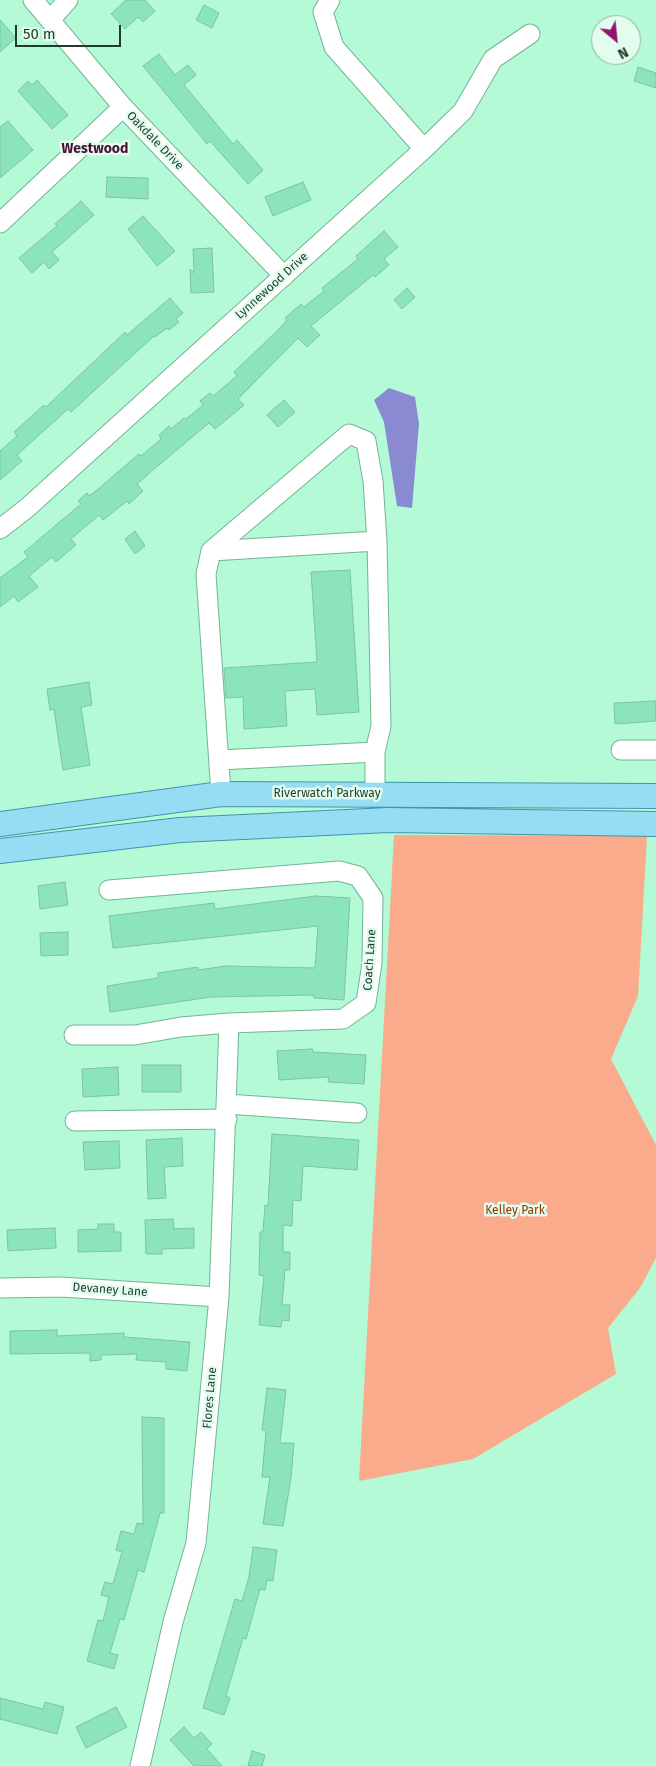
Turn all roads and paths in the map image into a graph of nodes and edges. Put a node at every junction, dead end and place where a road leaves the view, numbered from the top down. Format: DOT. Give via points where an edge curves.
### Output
graph roads {
  1 [pos="33,0"];
  2 [pos="68,0"];
  3 [pos="330,0"];
  4 [pos="51,19"];
  5 [pos="530,34"];
  6 [pos="123,107"];
  7 [pos="424,149"];
  8 [pos="0,223"];
  9 [pos="284,276"];
  10 [pos="0,529"];
  11 [pos="377,541"];
  12 [pos="211,551"];
  13 [pos="620,750"];
  14 [pos="656,750"];
  15 [pos="375,752"];
  16 [pos="220,760"];
  17 [pos="221,794"];
  18 [pos="375,794"];
  19 [pos="656,796"];
  20 [pos="0,824"];
  21 [pos="656,824"];
  22 [pos="0,851"];
  23 [pos="108,890"];
  24 [pos="229,1023"];
  25 [pos="74,1034"];
  26 [pos="227,1112"];
  27 [pos="357,1113"];
  28 [pos="75,1121"];
  29 [pos="0,1288"];
  30 [pos="219,1297"];
  31 [pos="140,1766"];
  1 -- 4 [label="street, Oakdale Drive"];
  2 -- 4 [label="street"];
  3 -- 7 [label="street" via="323,12 334,47"];
  4 -- 6 [label="street, Oakdale Drive"];
  5 -- 7 [label="street, Lynnewood Drive" via="493,59 462,111"];
  6 -- 8 [label="street"];
  6 -- 9 [label="street, Oakdale Drive"];
  7 -- 9 [label="street, Lynnewood Drive"];
  9 -- 10 [label="street, Lynnewood Drive"];
  11 -- 12 [label="street"];
  11 -- 12 [label="street" via="373,481 366,441 349,434"];
  11 -- 15 [label="street" via="381,726"];
  12 -- 16 [label="street" via="206,574"];
  13 -- 14 [label="street"];
  15 -- 16 [label="street"];
  15 -- 18 [label="street"];
  16 -- 17 [label="street"];
  17 -- 18 [label="main road, Riverwatch Parkway"];
  17 -- 20 [label="main road, Riverwatch Parkway"];
  18 -- 19 [label="main road, Riverwatch Parkway"];
  21 -- 22 [label="main road" via="388,820 180,830"];
  23 -- 24 [label="street, Coach Lane" via="339,870 358,876 373,898 372,963 366,1003 343,1018"];
  24 -- 25 [label="street, Coach Lane" via="135,1035"];
  24 -- 26 [label="street, Flores Lane"];
  26 -- 27 [label="street"];
  26 -- 28 [label="street"];
  26 -- 30 [label="street, Flores Lane"];
  29 -- 30 [label="street, Devaney Lane" via="61,1287"];
  30 -- 31 [label="street, Flores Lane" via="196,1543 173,1622"];
}
